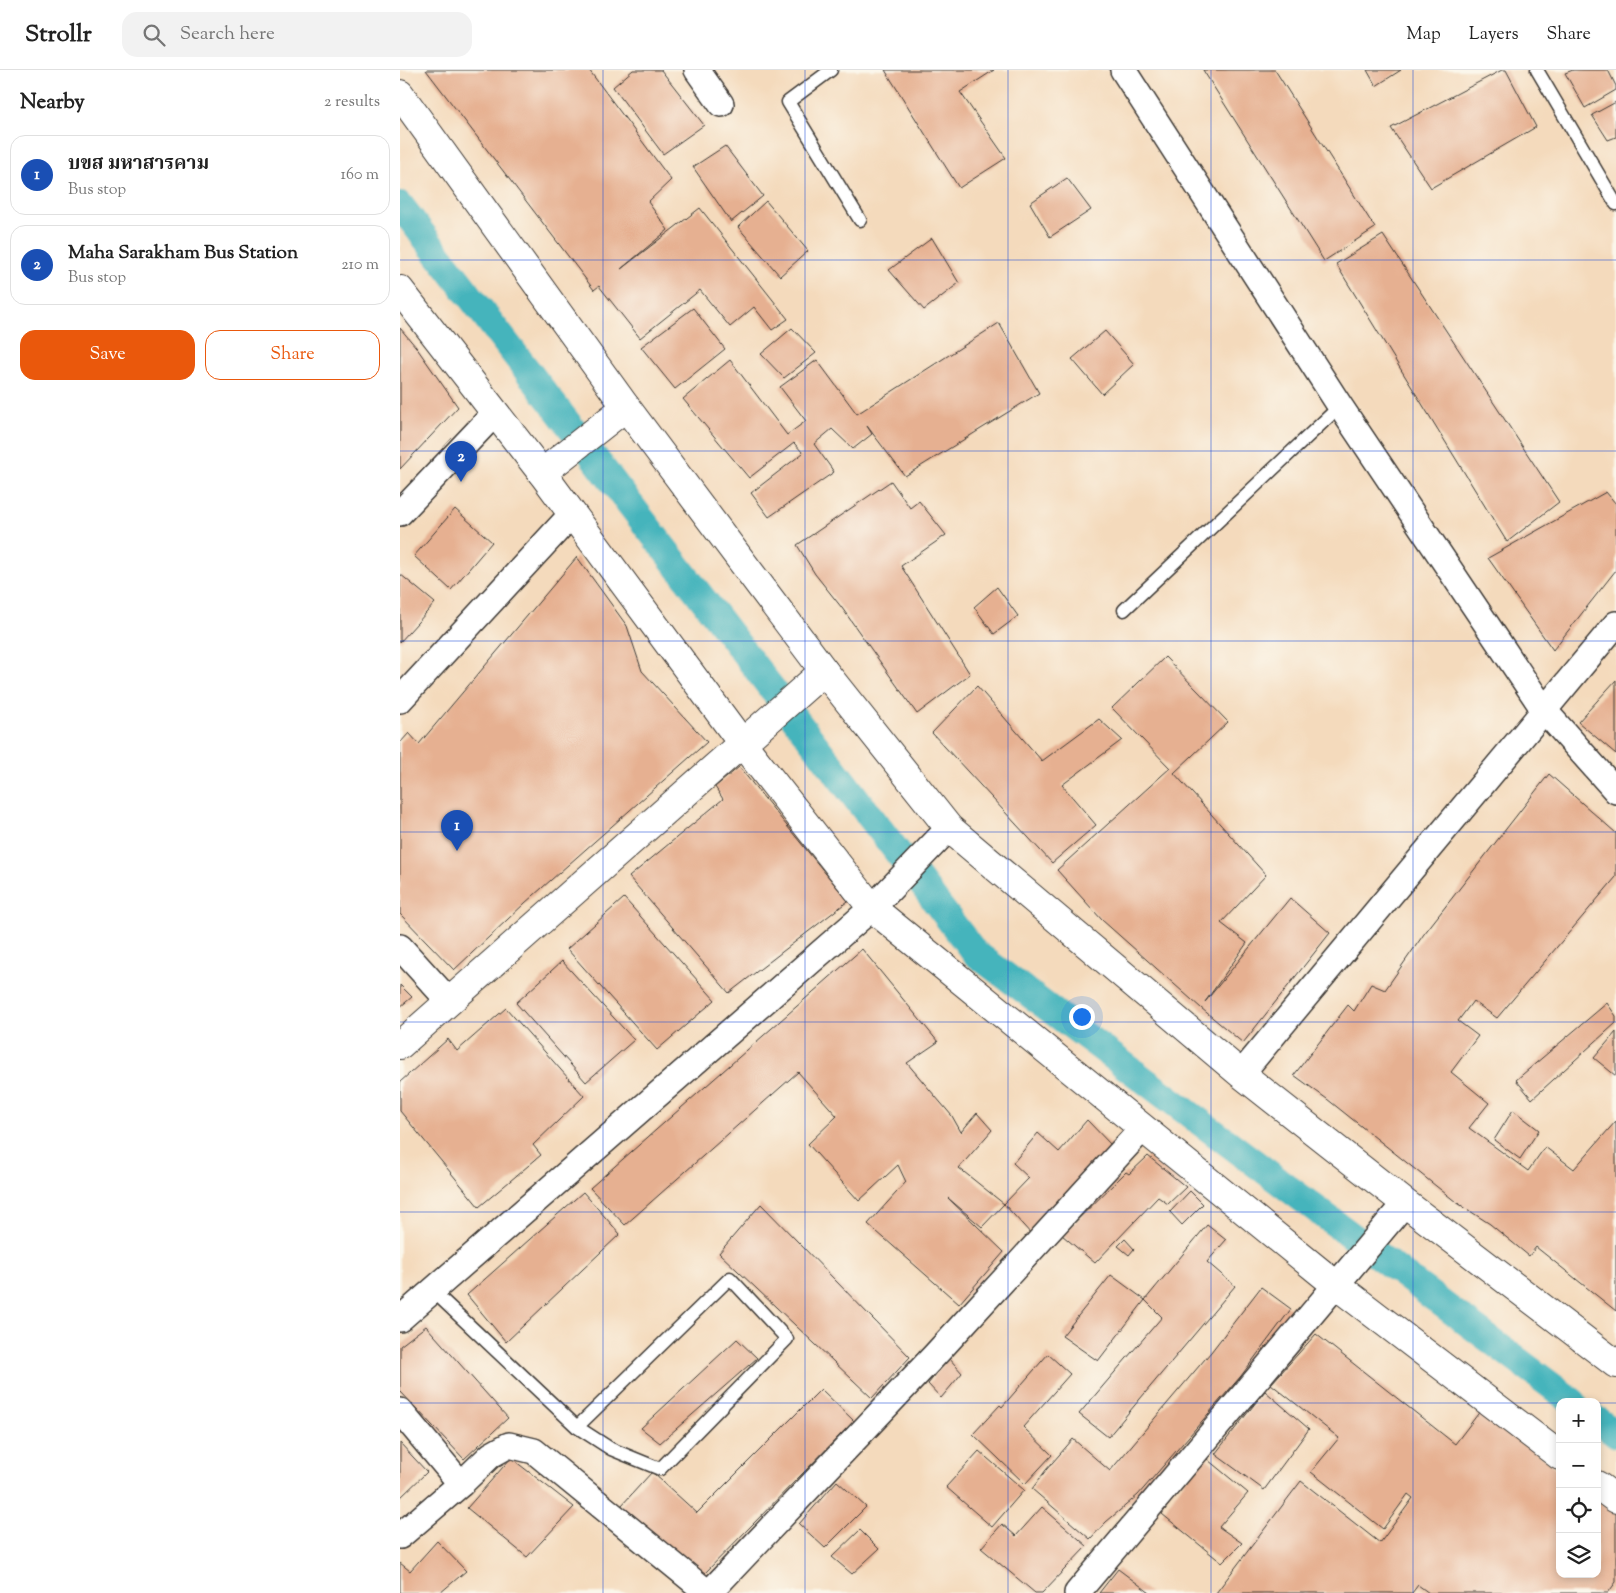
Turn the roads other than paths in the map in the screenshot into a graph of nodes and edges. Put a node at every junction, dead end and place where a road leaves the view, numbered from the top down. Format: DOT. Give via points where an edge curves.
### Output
graph roads {
  1 [pos="697,70"];
  2 [pos="831,70"];
  3 [pos="1123,70"];
  4 [pos="1537,70"];
  5 [pos="400,94"];
  6 [pos="721,104"];
  7 [pos="1616,204"];
  8 [pos="860,220"];
  9 [pos="400,290"];
  10 [pos="1340,406"];
  11 [pos="626,407"];
  12 [pos="495,413"];
  13 [pos="542,473"];
  14 [pos="400,513"];
  15 [pos="572,514"];
  16 [pos="1124,610"];
  17 [pos="1616,624"];
  18 [pos="824,671"];
  19 [pos="400,700"];
  20 [pos="1544,710"];
  21 [pos="742,743"];
  22 [pos="1616,791"];
  23 [pos="949,828"];
  24 [pos="872,908"];
  25 [pos="400,947"];
  26 [pos="449,1001"];
  27 [pos="400,1044"];
  28 [pos="1241,1074"];
  29 [pos="1143,1128"];
  30 [pos="1406,1203"];
  31 [pos="1336,1285"];
  32 [pos="433,1291"];
  33 [pos="400,1318"];
  34 [pos="1616,1364"];
  35 [pos="400,1411"];
  36 [pos="577,1427"];
  37 [pos="1556,1453"];
  38 [pos="462,1484"];
  39 [pos="1601,1488"];
  40 [pos="1616,1499"];
  41 [pos="400,1536"];
  42 [pos="708,1593"];
  43 [pos="1077,1593"];
  1 -- 6 [label="street"];
  2 -- 8 [label="lane" via="788,102"];
  3 -- 10 [label="street"];
  4 -- 7 [label="lane"];
  5 -- 11 [label="street"];
  9 -- 12 [label="street"];
  10 -- 16 [label="lane"];
  10 -- 20 [label="street"];
  11 -- 13 [label="street"];
  11 -- 18 [label="street"];
  12 -- 13 [label="street"];
  12 -- 14 [label="street"];
  13 -- 15 [label="street"];
  15 -- 19 [label="street"];
  15 -- 21 [label="street"];
  17 -- 20 [label="street"];
  18 -- 21 [label="street"];
  18 -- 23 [label="street"];
  20 -- 22 [label="street"];
  20 -- 28 [label="street"];
  21 -- 24 [label="street"];
  21 -- 26 [label="street"];
  23 -- 24 [label="street"];
  23 -- 28 [label="street"];
  24 -- 29 [label="street"];
  24 -- 32 [label="street"];
  25 -- 26 [label="street"];
  26 -- 27 [label="street"];
  28 -- 30 [label="street"];
  29 -- 31 [label="street"];
  29 -- 42 [label="street" via="928,1362"];
  30 -- 31 [label="street"];
  30 -- 34 [label="street"];
  31 -- 37 [label="street"];
  31 -- 43 [label="street"];
  32 -- 33 [label="street"];
  32 -- 36 [label="lane"];
  35 -- 38 [label="street"];
  36 -- 36 [label="lane" via="730,1278 787,1339 660,1469 612,1449"];
  38 -- 41 [label="street"];
  38 -- 42 [label="street" via="491,1455 509,1445 534,1451"];
  39 -- 40 [label="street"];
}
